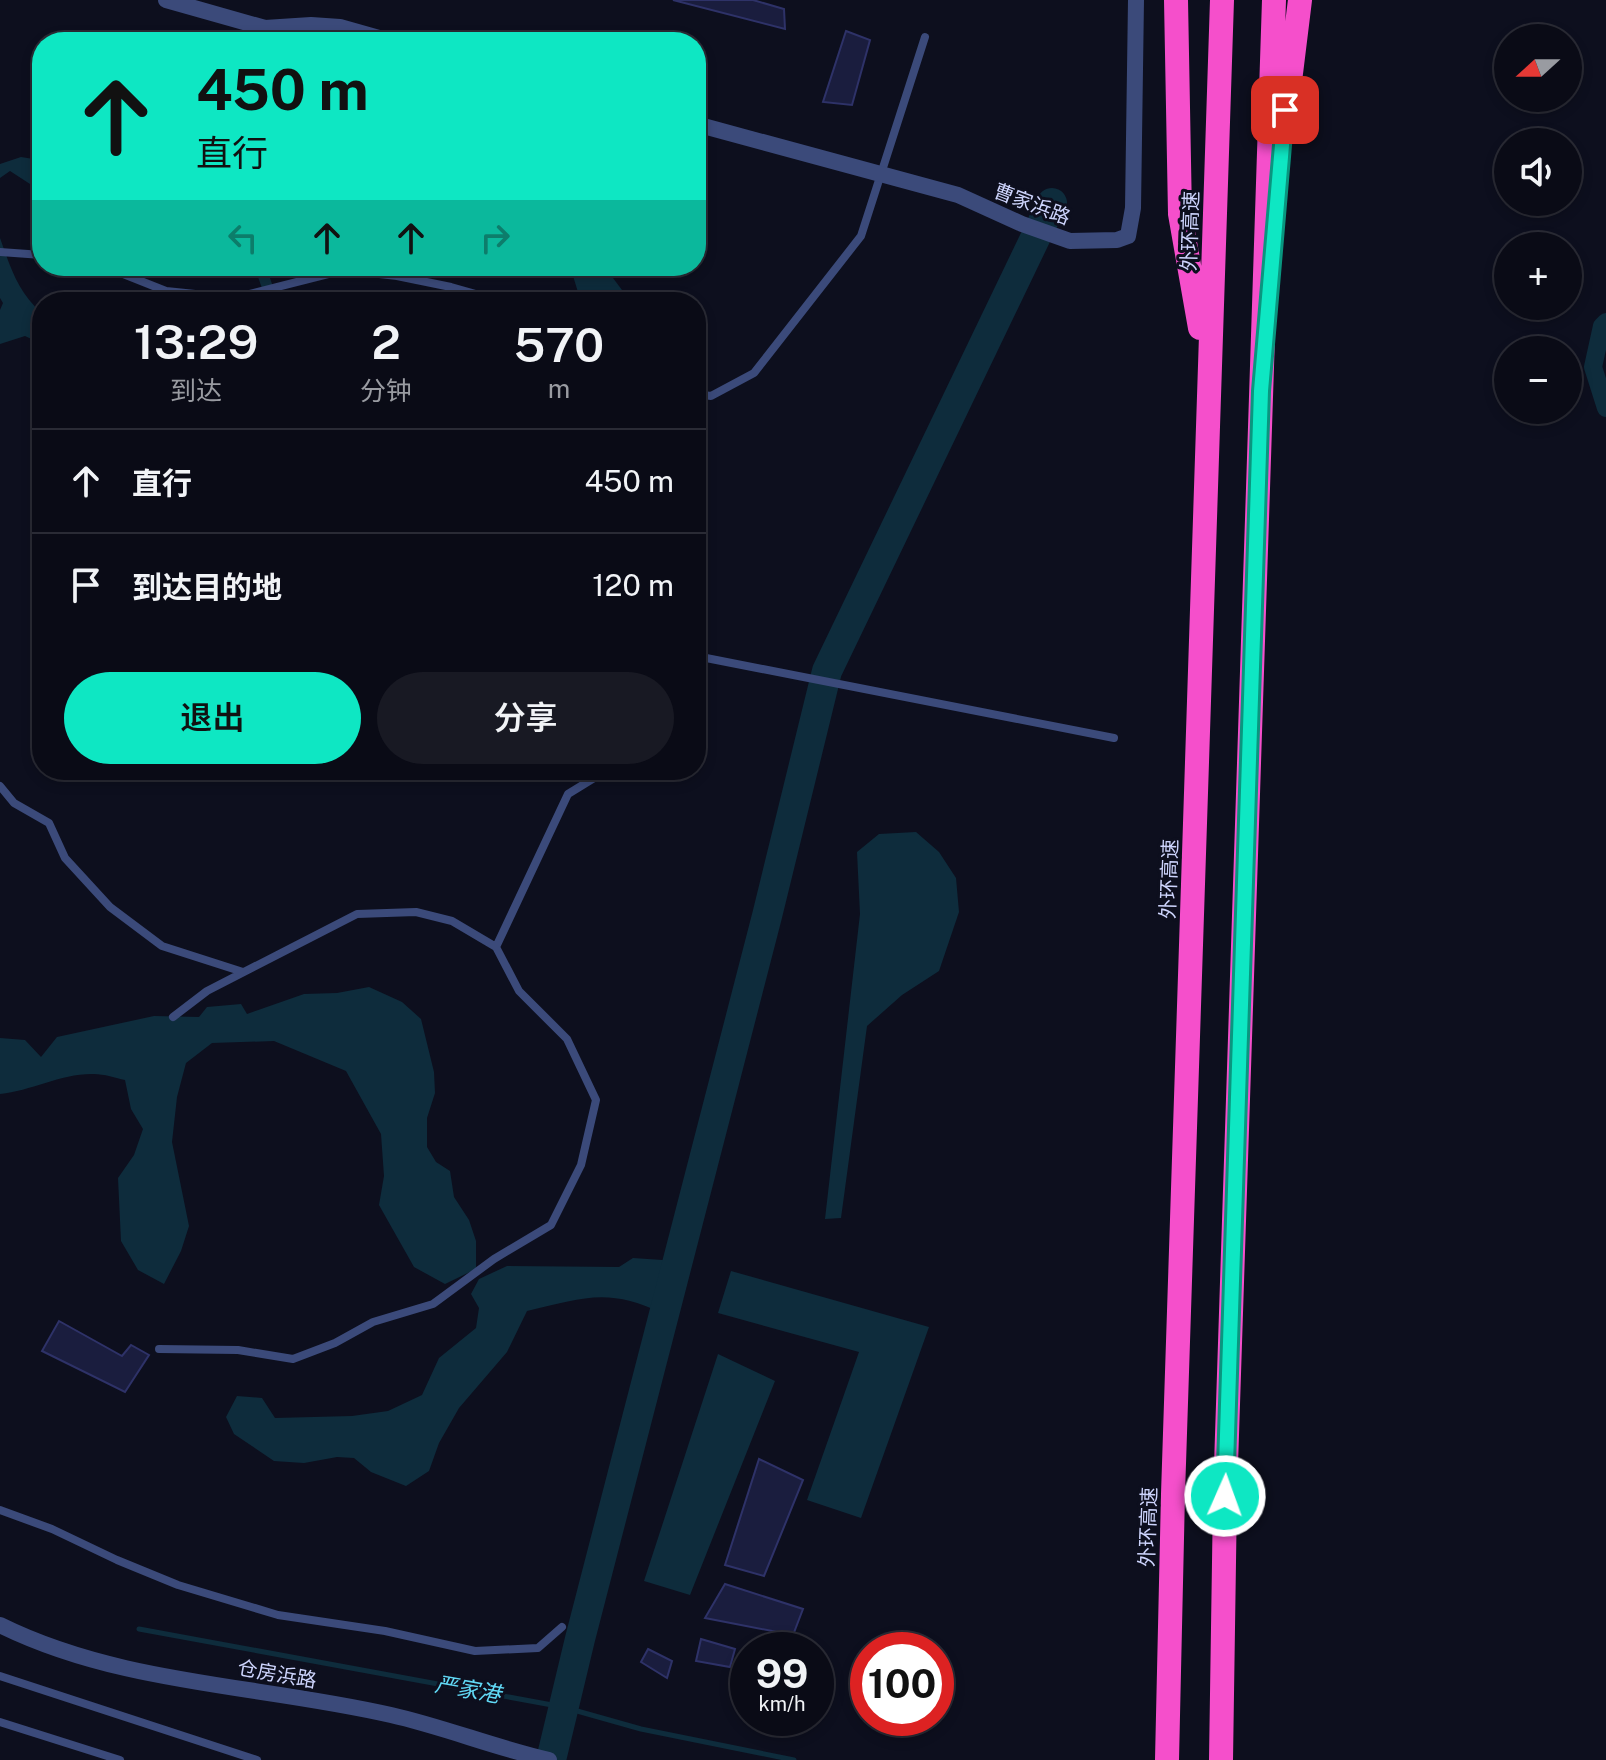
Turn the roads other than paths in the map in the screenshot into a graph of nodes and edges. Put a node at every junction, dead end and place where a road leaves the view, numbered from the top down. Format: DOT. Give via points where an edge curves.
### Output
graph roads {
  1 [pos="166,0"];
  2 [pos="1136,0"];
  3 [pos="1176,0"];
  4 [pos="1222,0"];
  5 [pos="1274,0"];
  6 [pos="1300,0"];
  7 [pos="358,32"];
  8 [pos="925,37"];
  9 [pos="706,127"];
  10 [pos="881,174"];
  11 [pos="0,252"];
  12 [pos="32,254"];
  13 [pos="128,276"];
  14 [pos="320,276"];
  15 [pos="397,276"];
  16 [pos="176,292"];
  17 [pos="258,292"];
  18 [pos="469,292"];
  19 [pos="1209,375"];
  20 [pos="1261,391"];
  21 [pos="706,395"];
  22 [pos="706,658"];
  23 [pos="1114,738"];
  24 [pos="591,780"];
  25 [pos="0,786"];
  26 [pos="496,947"];
  27 [pos="243,972"];
  28 [pos="173,1017"];
  29 [pos="159,1349"];
  30 [pos="0,1510"];
  31 [pos="0,1625"];
  32 [pos="562,1627"];
  33 [pos="0,1676"];
  34 [pos="0,1722"];
  35 [pos="545,1759"];
  36 [pos="120,1760"];
  37 [pos="257,1760"];
  38 [pos="1167,1760"];
  39 [pos="1221,1760"];
  1 -- 7 [label="street" via="265,28 311,25"];
  2 -- 10 [label="street, 曹家浜路" via="1133,208 1128,236 1070,241 958,195"];
  3 -- 19 [label="highway" via="1180,214"];
  4 -- 19 [label="highway, 外环高速"];
  5 -- 20 [label="highway"];
  6 -- 20 [label="highway" via="1285,110"];
  8 -- 10 [label="lane"];
  9 -- 10 [label="street, 曹家浜路"];
  10 -- 21 [label="lane" via="861,236 754,373"];
  11 -- 12 [label="lane"];
  13 -- 16 [label="lane"];
  14 -- 17 [label="lane"];
  15 -- 18 [label="lane"];
  19 -- 38 [label="highway, 外环高速"];
  20 -- 39 [label="highway" via="1225,1480"];
  22 -- 23 [label="lane"];
  24 -- 26 [label="lane" via="568,794"];
  25 -- 27 [label="lane" via="14,803 49,823 65,858 110,907 162,946"];
  26 -- 27 [label="lane" via="452,921 416,912 357,914"];
  26 -- 29 [label="lane" via="519,991 567,1039 596,1100 581,1165 551,1225 433,1304 373,1322 293,1359 238,1350"];
  27 -- 28 [label="lane"];
  30 -- 32 [label="lane" via="178,1585 278,1615 475,1651 538,1648"];
  31 -- 35 [label="street, 仓房浜路" via="74,1655 391,1715"];
  33 -- 37 [label="lane"];
  34 -- 36 [label="lane"];
}
